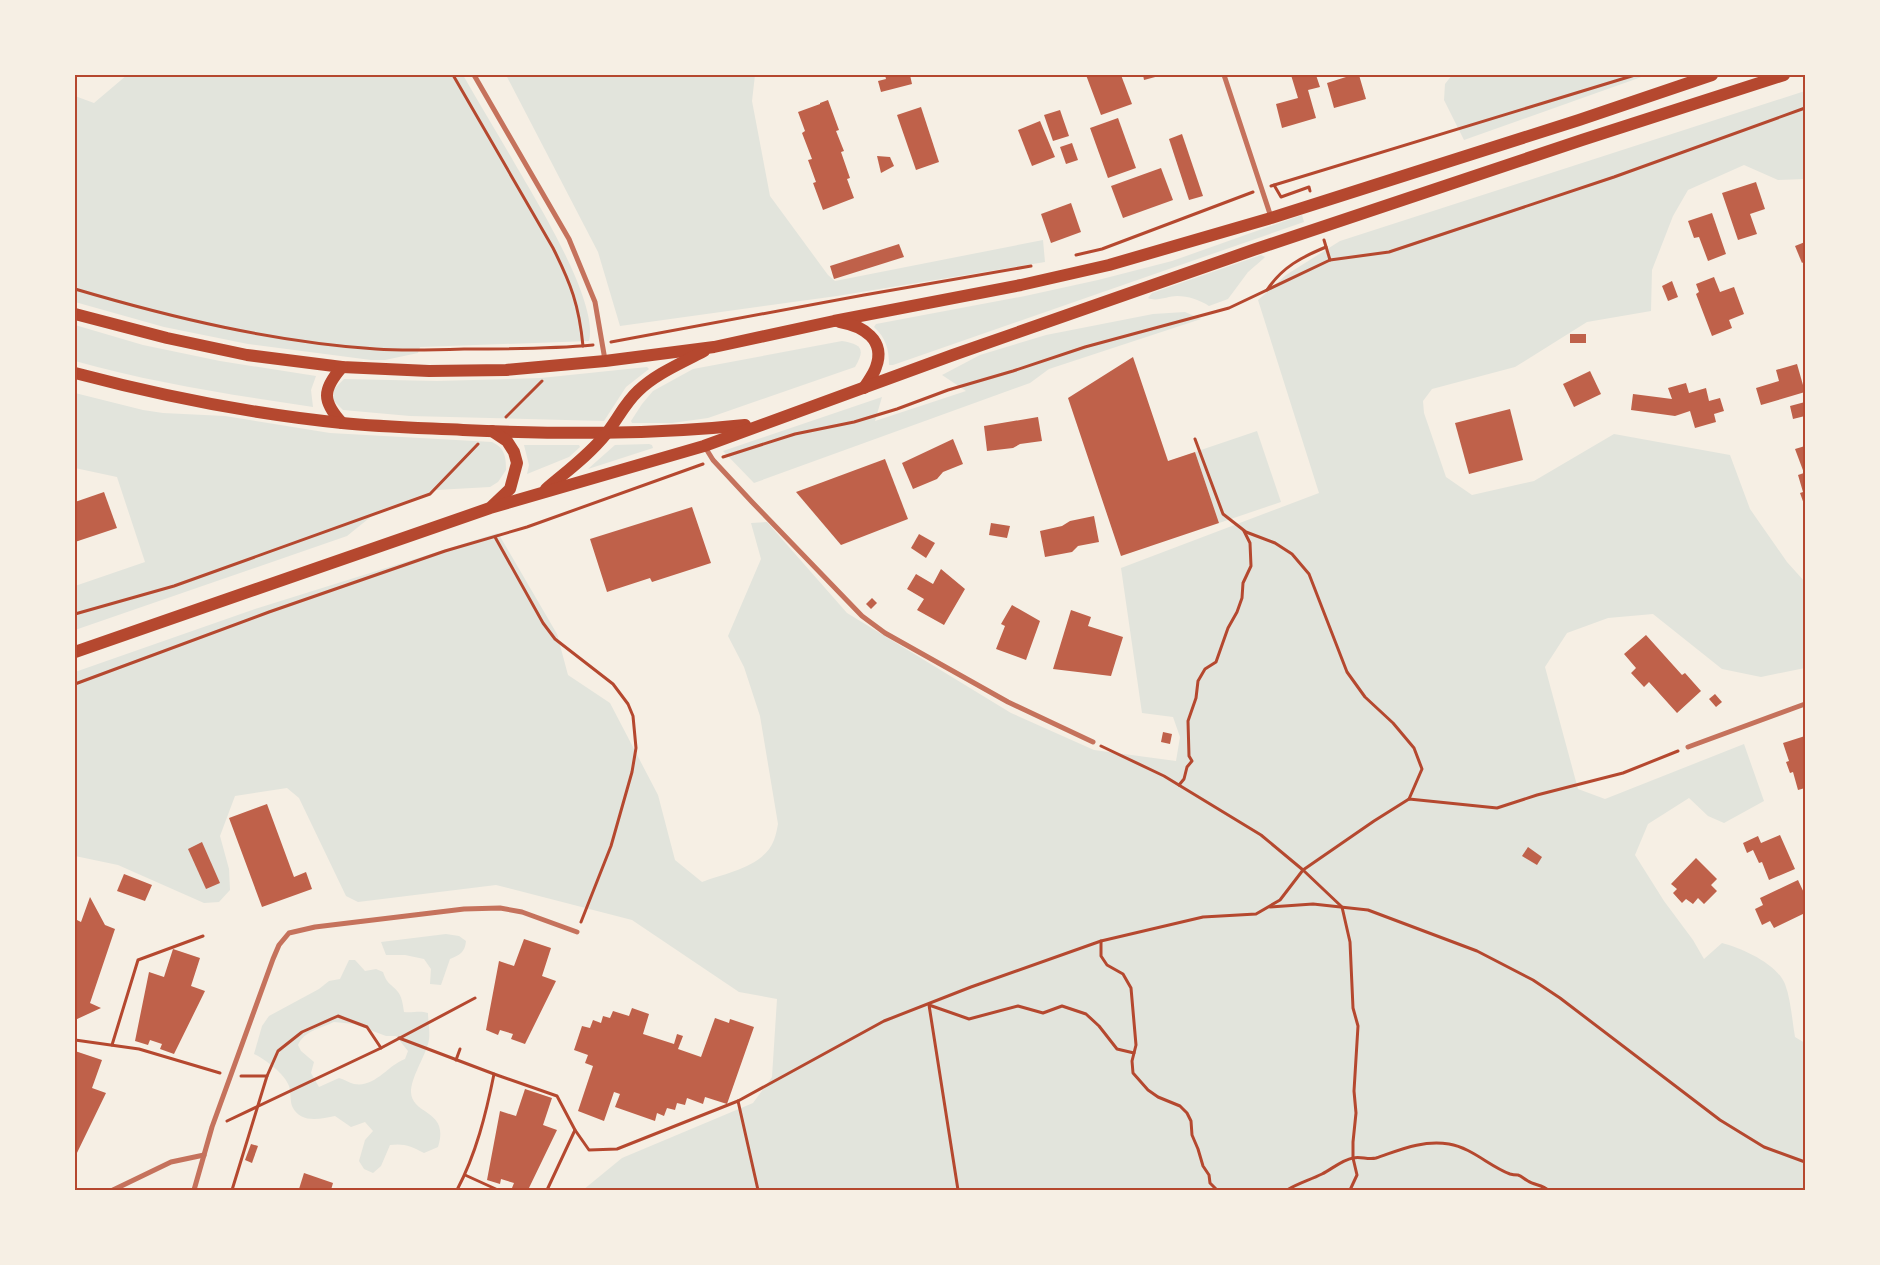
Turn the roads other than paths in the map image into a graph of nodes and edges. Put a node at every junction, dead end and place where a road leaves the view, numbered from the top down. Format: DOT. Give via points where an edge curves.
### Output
graph roads {
  1 [pos="474,75"];
  2 [pos="1224,75"];
  3 [pos="1712,75"];
  4 [pos="1784,75"];
  5 [pos="1271,218"];
  6 [pos="75,314"];
  7 [pos="834,321"];
  8 [pos="714,346"];
  9 [pos="605,360"];
  10 [pos="342,367"];
  11 [pos="75,373"];
  12 [pos="864,388"];
  13 [pos="765,422"];
  14 [pos="342,423"];
  15 [pos="492,431"];
  16 [pos="606,434"];
  17 [pos="704,446"];
  18 [pos="542,492"];
  19 [pos="490,508"];
  20 [pos="75,652"];
  21 [pos="1805,704"];
  22 [pos="1093,742"];
  23 [pos="1688,747"];
  24 [pos="577,932"];
  25 [pos="204,1155"];
  26 [pos="112,1190"];
  27 [pos="194,1190"];
  1 -- 9 [label="street" via="569,239 594,302"];
  2 -- 5 [label="street"];
  3 -- 5 [label="main road"];
  4 -- 12 [label="main road" via="1253,250"];
  5 -- 7 [label="main road" via="1109,266"];
  6 -- 10 [label="main road" via="247,355"];
  7 -- 8 [label="main road"];
  7 -- 12 [label="main road" via="863,328 875,341 879,353 876,367"];
  8 -- 9 [label="main road"];
  8 -- 16 [label="main road" via="663,373 638,391"];
  9 -- 10 [label="main road" via="506,370"];
  10 -- 14 [label="main road" via="330,380 326,395 330,410"];
  11 -- 14 [label="main road" via="227,407"];
  12 -- 13 [label="main road"];
  13 -- 16 [label="main road"];
  13 -- 17 [label="main road"];
  14 -- 15 [label="main road"];
  15 -- 16 [label="main road"];
  15 -- 19 [label="main road" via="507,442 517,463 510,489"];
  16 -- 18 [label="main road" via="590,452"];
  17 -- 18 [label="main road"];
  17 -- 22 [label="street" via="713,460 862,616 884,633 1008,702"];
  18 -- 19 [label="main road"];
  19 -- 20 [label="main road"];
  21 -- 23 [label="street"];
  24 -- 25 [label="street" via="522,912 500,908 464,909 289,933 273,959"];
  25 -- 26 [label="street" via="172,1162"];
  25 -- 27 [label="street"];
}
